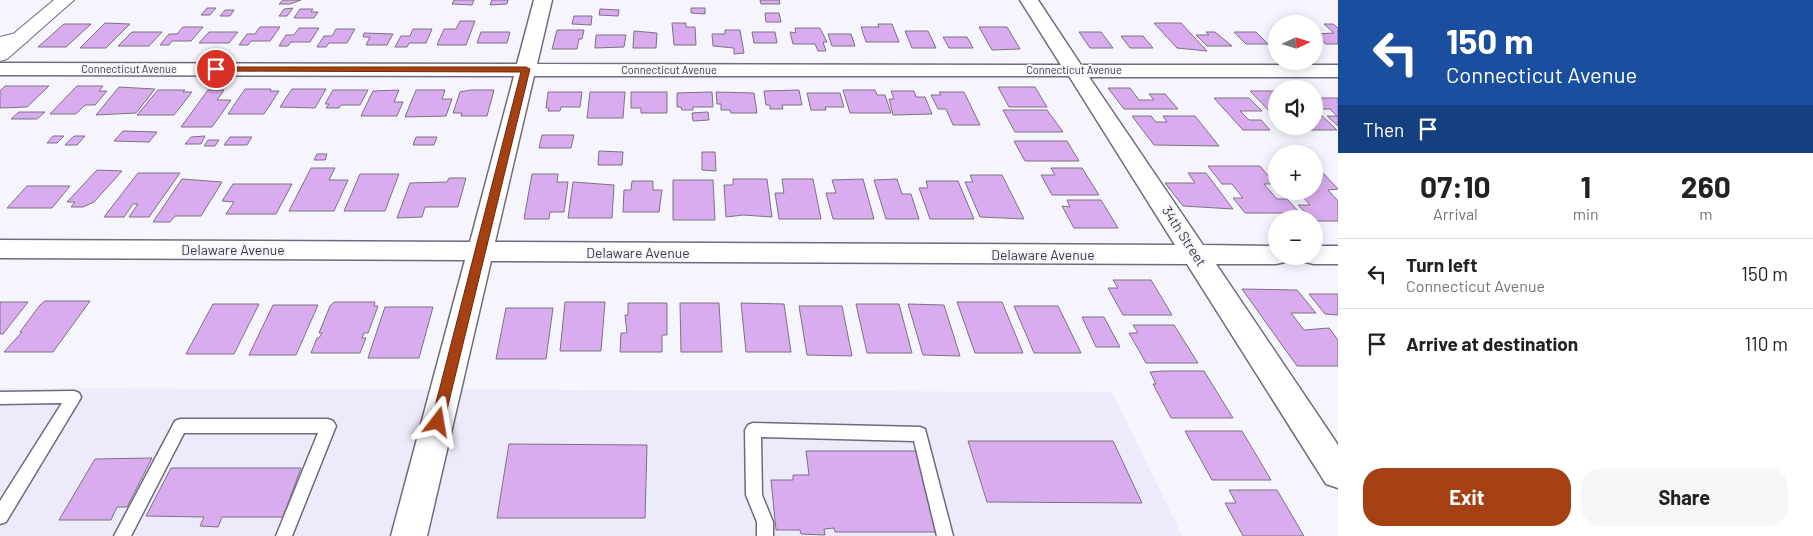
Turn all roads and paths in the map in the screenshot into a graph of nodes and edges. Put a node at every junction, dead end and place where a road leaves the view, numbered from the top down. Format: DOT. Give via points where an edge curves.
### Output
graph roads {
  1 [pos="40,0"];
  2 [pos="65,0"];
  3 [pos="543,0"];
  4 [pos="1029,0"];
  5 [pos="0,34"];
  6 [pos="20,38"];
  7 [pos="0,43"];
  8 [pos="0,55"];
  9 [pos="0,69"];
  10 [pos="526,69"];
  11 [pos="1076,70"];
  12 [pos="1338,71"];
  13 [pos="0,249"];
  14 [pos="481,252"];
  15 [pos="1196,256"];
  16 [pos="1268,256"];
  17 [pos="1323,256"];
  18 [pos="1338,256"];
  19 [pos="0,398"];
  20 [pos="1338,473"];
  21 [pos="0,516"];
  22 [pos="122,536"];
  23 [pos="284,536"];
  24 [pos="409,536"];
  25 [pos="765,536"];
  26 [pos="945,536"];
  1 -- 5 [label="main road"];
  2 -- 6 [label="main road"];
  3 -- 10 [label="street"];
  4 -- 11 [label="street, 34th Street"];
  6 -- 7 [label="main road"];
  6 -- 8 [label="main road"];
  9 -- 10 [label="street, Connecticut Avenue"];
  10 -- 11 [label="street, Connecticut Avenue"];
  10 -- 14 [label="street"];
  11 -- 12 [label="street, Connecticut Avenue"];
  11 -- 15 [label="street, 34th Street"];
  13 -- 14 [label="street, Delaware Avenue"];
  14 -- 15 [label="street, Delaware Avenue"];
  14 -- 24 [label="street"];
  15 -- 16 [label="street, Delaware Avenue"];
  15 -- 20 [label="street, 34th Street"];
  17 -- 18 [label="street"];
  19 -- 21 [label="lane" via="74,397"];
  22 -- 23 [label="lane" via="180,426 328,426"];
  25 -- 26 [label="lane" via="765,522 754,495 753,430 920,434"];
}
